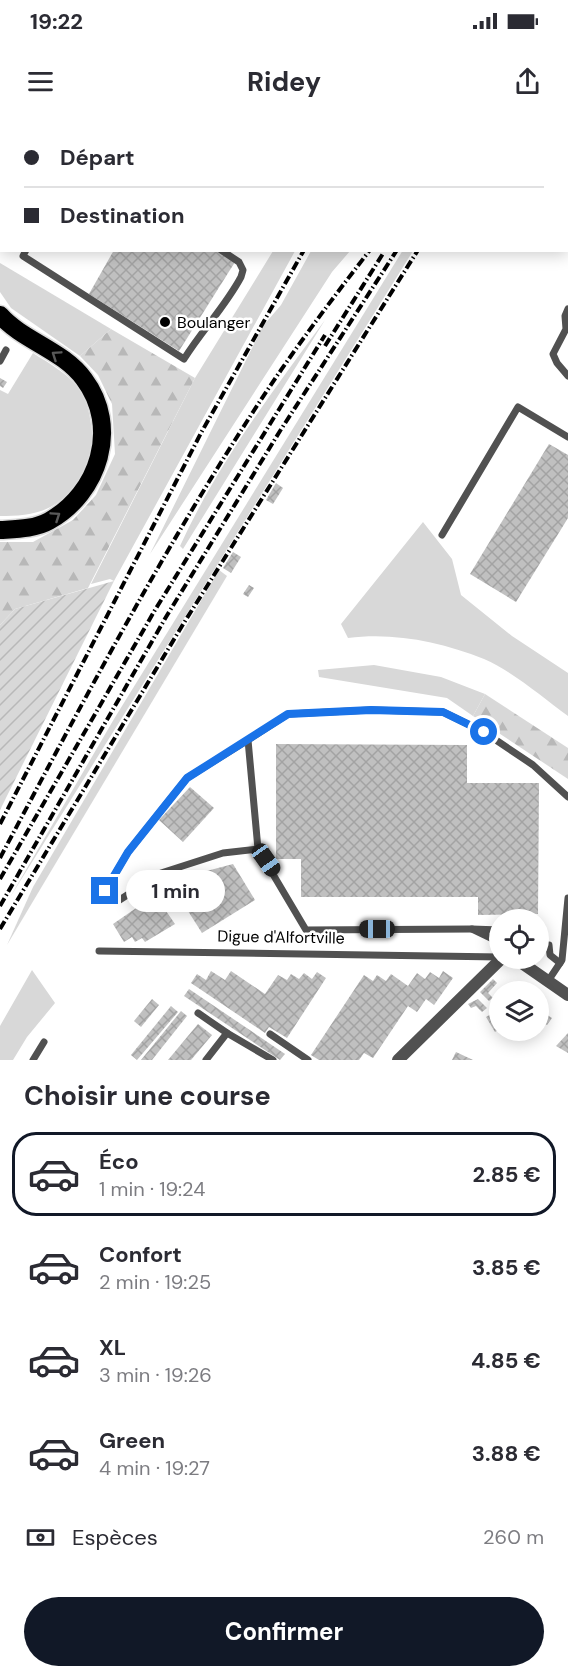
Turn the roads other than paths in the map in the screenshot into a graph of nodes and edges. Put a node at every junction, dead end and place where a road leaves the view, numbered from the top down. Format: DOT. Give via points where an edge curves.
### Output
graph roads {
  1 [pos="26,252"];
  2 [pos="224,252"];
  3 [pos="568,309"];
  4 [pos="0,315"];
  5 [pos="6,350"];
  6 [pos="0,361"];
  7 [pos="565,369"];
  8 [pos="568,376"];
  9 [pos="568,437"];
  10 [pos="0,530"];
  11 [pos="442,535"];
  12 [pos="248,740"];
  13 [pos="568,797"];
  14 [pos="258,849"];
  15 [pos="568,898"];
  16 [pos="472,929"];
  17 [pos="489,930"];
  18 [pos="489,937"];
  19 [pos="549,945"];
  20 [pos="99,951"];
  21 [pos="489,958"];
  22 [pos="564,960"];
  23 [pos="490,969"];
  24 [pos="531,969"];
  25 [pos="548,981"];
  26 [pos="549,982"];
  27 [pos="568,995"];
  28 [pos="198,1013"];
  29 [pos="227,1033"];
  30 [pos="270,1034"];
  31 [pos="44,1042"];
  32 [pos="33,1060"];
  33 [pos="206,1060"];
  34 [pos="273,1060"];
  35 [pos="308,1060"];
  36 [pos="398,1060"];
  1 -- 2 [label="lane" via="23,256 184,358 241,277 239,262"];
  3 -- 7 [label="lane" via="566,329 553,354"];
  10 -- 4 [label="highway, one-way" via="48,522 74,504 90,483 100,457 103,428 84,378"];
  5 -- 6 [label="lane"];
  7 -- 8 [label="lane"];
  9 -- 11 [label="lane" via="518,406"];
  12 -- 13 [label="lane" via="288,714 443,712 524,758"];
  12 -- 14 [label="lane"];
  12 -- 14 [label="lane" via="187,778 128,852 105,891 118,901 161,873 223,853"];
  14 -- 16 [label="lane" via="306,930"];
  15 -- 22 [label="lane"];
  16 -- 17 [label="lane"];
  16 -- 18 [label="lane"];
  19 -- 22 [label="lane" via="550,955"];
  20 -- 21 [label="lane, Digue d'Alfortville" via="254,949"];
  22 -- 25 [label="lane"];
  23 -- 36 [label="street"];
  24 -- 25 [label="street"];
  26 -- 27 [label="street"];
  28 -- 29 [label="lane"];
  29 -- 33 [label="lane"];
  29 -- 34 [label="lane"];
  30 -- 35 [label="lane"];
  31 -- 32 [label="lane"];
}
